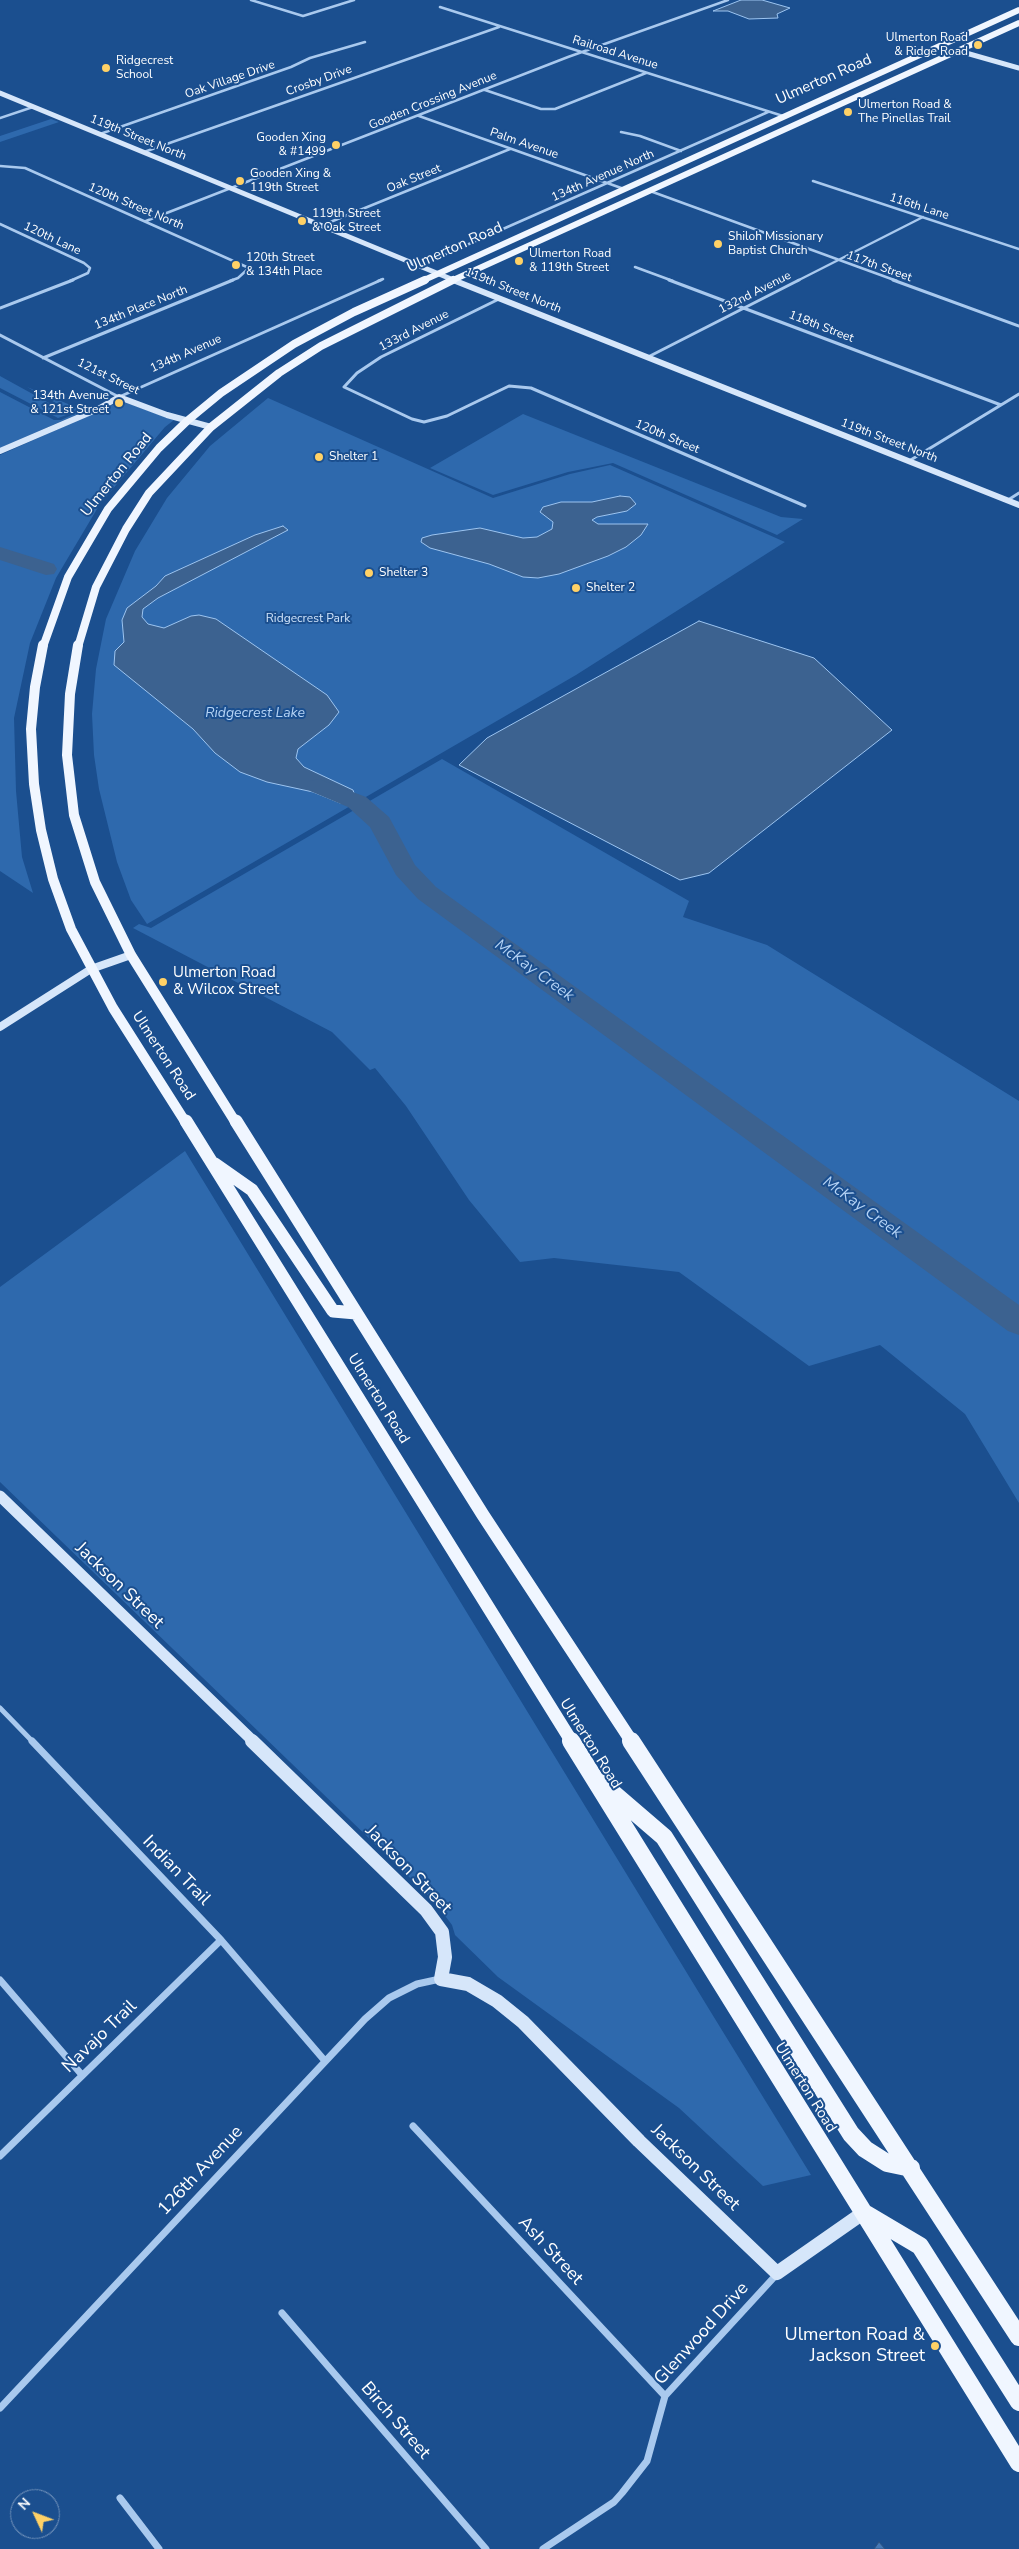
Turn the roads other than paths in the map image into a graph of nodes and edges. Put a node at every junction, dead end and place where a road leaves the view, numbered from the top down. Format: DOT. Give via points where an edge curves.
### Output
graph roads {
  1 [pos="251,0"];
  2 [pos="354,0"];
  3 [pos="728,0"];
  4 [pos="440,7"];
  5 [pos="1019,10"];
  6 [pos="1019,23"];
  7 [pos="499,26"];
  8 [pos="365,42"];
  9 [pos="940,46"];
  10 [pos="959,51"];
  11 [pos="583,52"];
  12 [pos="1019,68"];
  13 [pos="646,72"];
  14 [pos="870,77"];
  15 [pos="876,88"];
  16 [pos="485,90"];
  17 [pos="0,93"];
  18 [pos="33,107"];
  19 [pos="768,112"];
  20 [pos="418,116"];
  21 [pos="783,116"];
  22 [pos="0,118"];
  23 [pos="799,123"];
  24 [pos="621,132"];
  25 [pos="100,134"];
  26 [pos="718,146"];
  27 [pos="511,149"];
  28 [pos="681,151"];
  29 [pos="144,152"];
  30 [pos="720,159"];
  31 [pos="0,166"];
  32 [pos="813,181"];
  33 [pos="608,183"];
  34 [pos="232,188"];
  35 [pos="624,189"];
  36 [pos="650,191"];
  37 [pos="923,217"];
  38 [pos="146,221"];
  39 [pos="0,224"];
  40 [pos="323,225"];
  41 [pos="1019,249"];
  42 [pos="444,255"];
  43 [pos="836,261"];
  44 [pos="635,267"];
  45 [pos="245,273"];
  46 [pos="439,273"];
  47 [pos="383,279"];
  48 [pos="455,279"];
  49 [pos="499,299"];
  50 [pos="0,308"];
  51 [pos="745,308"];
  52 [pos="1019,326"];
  53 [pos="0,336"];
  54 [pos="648,357"];
  55 [pos="43,358"];
  56 [pos="1019,394"];
  57 [pos="119,397"];
  58 [pos="1001,405"];
  59 [pos="187,421"];
  60 [pos="424,422"];
  61 [pos="211,427"];
  62 [pos="0,451"];
  63 [pos="909,461"];
  64 [pos="1019,493"];
  65 [pos="1008,500"];
  66 [pos="1019,505"];
  67 [pos="805,506"];
  68 [pos="131,955"];
  69 [pos="91,969"];
  70 [pos="0,1026"];
  71 [pos="211,1161"];
  72 [pos="356,1313"];
  73 [pos="0,1496"];
  74 [pos="0,1708"];
  75 [pos="590,1774"];
  76 [pos="221,1940"];
  77 [pos="441,1979"];
  78 [pos="0,1980"];
  79 [pos="326,2061"];
  80 [pos="82,2075"];
  81 [pos="413,2126"];
  82 [pos="0,2156"];
  83 [pos="911,2168"];
  84 [pos="863,2212"];
  85 [pos="777,2273"];
  86 [pos="282,2313"];
  87 [pos="1019,2337"];
  88 [pos="665,2396"];
  89 [pos="1019,2402"];
  90 [pos="0,2408"];
  91 [pos="1019,2463"];
  92 [pos="120,2498"];
  93 [pos="159,2549"];
  94 [pos="486,2549"];
  95 [pos="543,2549"];
  1 -- 2 [label="street" via="303,16"];
  3 -- 11 [label="street, Gooden Crossing Avenue"];
  4 -- 7 [label="street, Railroad Avenue"];
  5 -- 9 [label="main road, Ulmerton Road"];
  6 -- 10 [label="main road, Ulmerton Road"];
  7 -- 11 [label="street, Railroad Avenue"];
  7 -- 29 [label="street, Crosby Drive"];
  8 -- 25 [label="street, Oak Village Drive" via="310,58"];
  9 -- 14 [label="main road, Ulmerton Road"];
  9 -- 15 [label="main road" via="941,52 893,73"];
  10 -- 12 [label="street"];
  10 -- 15 [label="main road, Ulmerton Road"];
  11 -- 13 [label="street, Railroad Avenue"];
  11 -- 16 [label="street, Gooden Crossing Avenue"];
  13 -- 16 [label="street" via="555,109 541,109"];
  13 -- 19 [label="street, Railroad Avenue"];
  14 -- 21 [label="main road, Ulmerton Road"];
  14 -- 23 [label="main road" via="863,86 801,115"];
  15 -- 23 [label="main road, Ulmerton Road"];
  16 -- 20 [label="street, Gooden Crossing Avenue"];
  17 -- 18 [label="street, 119th Street North"];
  18 -- 22 [label="street"];
  18 -- 25 [label="street, 119th Street North"];
  19 -- 21 [label="street, Railroad Avenue"];
  19 -- 28 [label="street, 134th Avenue North"];
  20 -- 27 [label="street, Palm Avenue"];
  20 -- 34 [label="street, Gooden Crossing Avenue"];
  21 -- 26 [label="main road, Ulmerton Road"];
  21 -- 30 [label="main road" via="784,122 734,146"];
  23 -- 30 [label="main road, Ulmerton Road"];
  24 -- 28 [label="street"];
  25 -- 29 [label="street, 119th Street North"];
  26 -- 35 [label="main road, Ulmerton Road"];
  26 -- 36 [label="main road" via="704,158 654,181 650,184"];
  27 -- 33 [label="street, Palm Avenue"];
  27 -- 40 [label="street, Oak Street"];
  28 -- 33 [label="street, 134th Avenue North"];
  29 -- 34 [label="street, 119th Street North"];
  30 -- 36 [label="main road, Ulmerton Road"];
  31 -- 38 [label="street, 120th Street North" via="25,168"];
  32 -- 37 [label="street, 116th Lane"];
  33 -- 35 [label="street, Palm Avenue"];
  33 -- 42 [label="street, 134th Avenue North"];
  34 -- 38 [label="street, Gooden Crossing Avenue"];
  34 -- 40 [label="street, 119th Street North"];
  35 -- 46 [label="main road, Ulmerton Road"];
  36 -- 43 [label="street, 117th Street"];
  36 -- 48 [label="main road, Ulmerton Road"];
  37 -- 41 [label="street, 116th Lane"];
  37 -- 43 [label="street, 132nd Avenue"];
  38 -- 45 [label="street, 120th Street North" via="241,262 249,268"];
  39 -- 50 [label="street, 120th Lane" via="90,268 88,273"];
  40 -- 46 [label="street, 119th Street North"];
  43 -- 51 [label="street, 132nd Avenue"];
  43 -- 52 [label="street, 117th Street"];
  44 -- 51 [label="street, 118th Street"];
  45 -- 55 [label="street, 134th Place North"];
  46 -- 48 [label="street, 119th Street North"];
  46 -- 59 [label="main road, Ulmerton Road" via="294,344 228,388"];
  47 -- 57 [label="street, 134th Avenue"];
  48 -- 49 [label="street, 119th Street North"];
  48 -- 61 [label="main road, Ulmerton Road" via="322,346 279,373"];
  49 -- 54 [label="street, 119th Street North"];
  49 -- 60 [label="street, 133rd Avenue" via="413,339 374,362 344,387"];
  51 -- 54 [label="street, 132nd Avenue"];
  51 -- 58 [label="street, 118th Street"];
  53 -- 55 [label="street, 121st Street"];
  54 -- 63 [label="street, 119th Street North"];
  55 -- 57 [label="street, 121st Street"];
  56 -- 58 [label="street"];
  57 -- 59 [label="street, 121st Street"];
  57 -- 62 [label="street, 134th Avenue"];
  58 -- 63 [label="street"];
  59 -- 61 [label="street, 121st Street"];
  59 -- 69 [label="main road, Ulmerton Road" via="134,476 108,508 85,545 54,610 43,644 35,687 31,729 41,830 71,929"];
  60 -- 67 [label="street, 120th Street" via="448,416 498,390 520,386 531,388"];
  61 -- 68 [label="main road, Ulmerton Road" via="149,493 121,537 87,612 70,694 67,755 74,815 95,882"];
  63 -- 65 [label="street, 119th Street North"];
  64 -- 65 [label="street"];
  65 -- 66 [label="street, 119th Street North"];
  68 -- 69 [label="street"];
  68 -- 72 [label="main road, Ulmerton Road"];
  69 -- 70 [label="street"];
  69 -- 71 [label="main road, Ulmerton Road"];
  71 -- 72 [label="main road" via="252,1190 333,1311"];
  71 -- 75 [label="main road, Ulmerton Road"];
  72 -- 83 [label="main road, Ulmerton Road" via="494,1533"];
  73 -- 77 [label="street, Jackson Street" via="426,1910 442,1932 445,1957"];
  74 -- 76 [label="street, Indian Trail"];
  75 -- 83 [label="main road" via="664,1837 851,2134 865,2149 887,2163"];
  75 -- 84 [label="main road, Ulmerton Road"];
  76 -- 79 [label="street, Indian Trail"];
  76 -- 80 [label="street, Navajo Trail"];
  77 -- 79 [label="street, 126th Avenue" via="418,1984 389,1998"];
  77 -- 85 [label="street, Jackson Street" via="468,1984 523,2022"];
  78 -- 80 [label="street"];
  79 -- 90 [label="street, 126th Avenue"];
  80 -- 82 [label="street, Navajo Trail"];
  81 -- 88 [label="street, Ash Street"];
  83 -- 87 [label="main road, Ulmerton Road"];
  84 -- 85 [label="street"];
  84 -- 89 [label="main road" via="920,2246"];
  84 -- 91 [label="main road, Ulmerton Road"];
  85 -- 88 [label="street, Glenwood Drive"];
  86 -- 94 [label="street, Birch Street"];
  88 -- 95 [label="street, Glenwood Drive" via="647,2461 614,2502"];
  92 -- 93 [label="street"];
}
